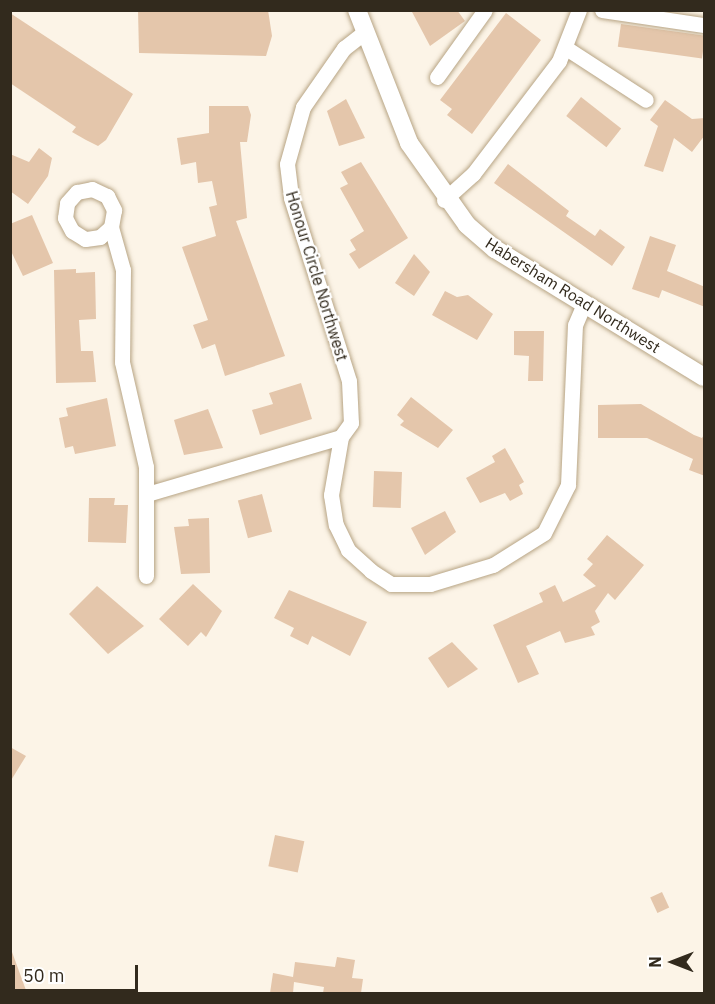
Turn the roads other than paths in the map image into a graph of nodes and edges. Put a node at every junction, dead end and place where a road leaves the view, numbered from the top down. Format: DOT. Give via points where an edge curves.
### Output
graph roads {
  1 [pos="357,10"];
  2 [pos="485,10"];
  3 [pos="579,10"];
  4 [pos="602,10"];
  5 [pos="705,25"];
  6 [pos="366,31"];
  7 [pos="566,48"];
  8 [pos="437,77"];
  9 [pos="646,100"];
  10 [pos="444,200"];
  11 [pos="111,227"];
  12 [pos="584,304"];
  13 [pos="705,377"];
  14 [pos="341,437"];
  15 [pos="147,494"];
  16 [pos="146,576"];
  1 -- 6 [label="street, Habersham Road Northwest"];
  2 -- 8 [label="street"];
  3 -- 7 [label="street"];
  4 -- 5 [label="street"];
  6 -- 10 [label="street, Habersham Road Northwest" via="409,143"];
  6 -- 14 [label="street, Honour Circle Northwest" via="345,48 303,107 286,164 291,198 349,381 351,423"];
  7 -- 9 [label="street"];
  7 -- 10 [label="street" via="473,174"];
  10 -- 12 [label="street, Habersham Road Northwest" via="495,249"];
  11 -- 15 [label="street" via="123,270 122,362 146,467"];
  12 -- 13 [label="street, Habersham Road Northwest"];
  12 -- 14 [label="street, Honour Circle Northwest" via="575,325 568,485 558,513 529,545 460,577 391,584 348,550 336,525 331,495"];
  14 -- 15 [label="street"];
  15 -- 16 [label="street"];
}
